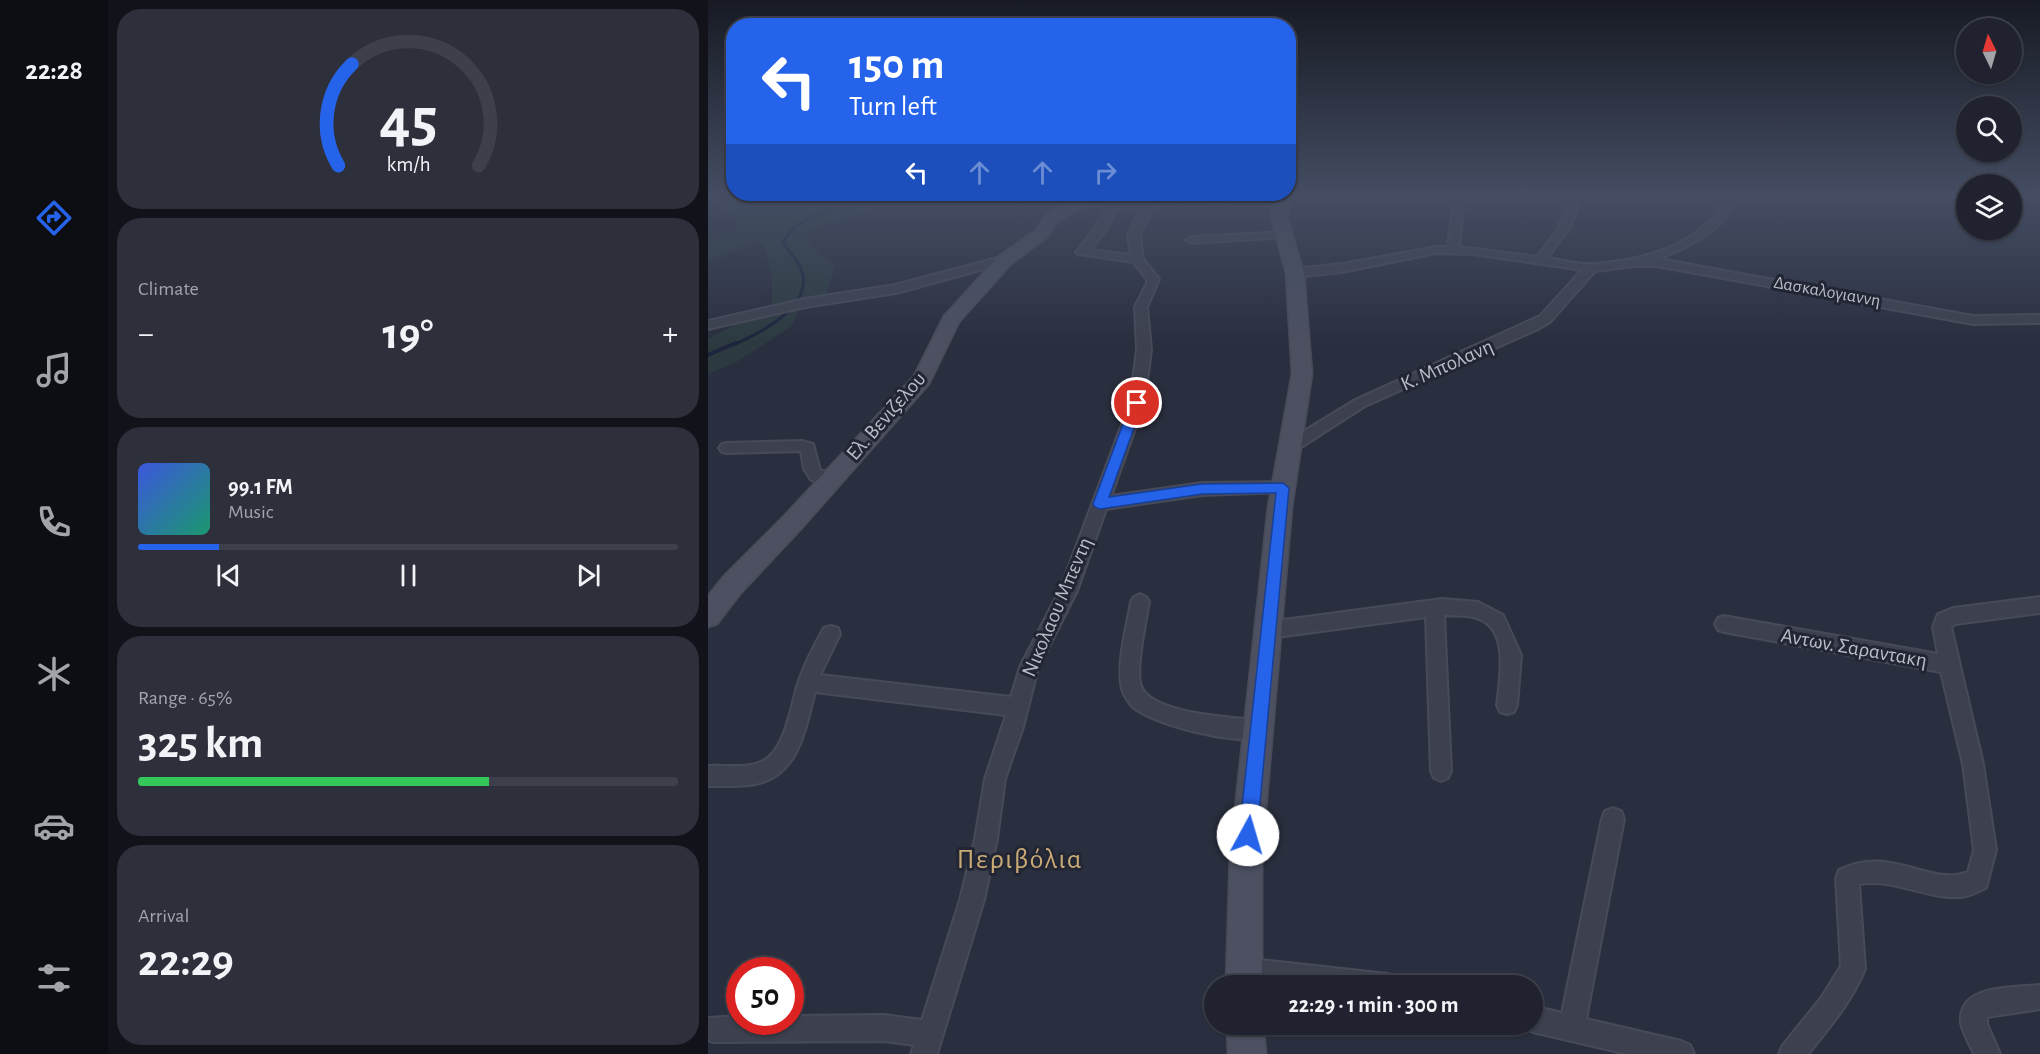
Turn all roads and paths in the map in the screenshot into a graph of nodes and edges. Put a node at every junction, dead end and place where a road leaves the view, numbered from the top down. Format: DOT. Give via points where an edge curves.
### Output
graph roads {
  1 [pos="1027,244"];
  2 [pos="1088,244"];
  3 [pos="1135,244"];
  4 [pos="1287,244"];
  5 [pos="1454,244"];
  6 [pos="1552,244"];
  7 [pos="1685,244"];
  8 [pos="1453,250"];
  9 [pos="1137,259"];
  10 [pos="1005,260"];
  11 [pos="1540,260"];
  12 [pos="1643,261"];
  13 [pos="1591,268"];
  14 [pos="1295,273"];
  15 [pos="2040,319"];
  16 [pos="708,325"];
  17 [pos="1290,447"];
  18 [pos="727,448"];
  19 [pos="831,479"];
  20 [pos="1283,488"];
  21 [pos="1100,504"];
  22 [pos="1140,602"];
  23 [pos="2040,605"];
  24 [pos="1435,608"];
  25 [pos="708,616"];
  26 [pos="1724,624"];
  27 [pos="1269,630"];
  28 [pos="831,634"];
  29 [pos="1949,665"];
  30 [pos="808,682"];
  31 [pos="1507,705"];
  32 [pos="1019,706"];
  33 [pos="1259,730"];
  34 [pos="1441,771"];
  35 [pos="708,776"];
  36 [pos="1613,819"];
  37 [pos="1244,975"];
  38 [pos="2040,997"];
  39 [pos="1543,1021"];
  40 [pos="1572,1028"];
  41 [pos="713,1029"];
  42 [pos="1245,1035"];
  43 [pos="926,1044"];
  44 [pos="1246,1054"];
  45 [pos="1681,1054"];
  46 [pos="1792,1054"];
  47 [pos="1987,1054"];
  1 -- 10 [label="main road, Ελ. Βενιζελου"];
  2 -- 9 [label="street" via="1082,252"];
  3 -- 9 [label="street"];
  4 -- 14 [label="main road"];
  5 -- 8 [label="street"];
  6 -- 11 [label="street"];
  7 -- 12 [label="street"];
  8 -- 11 [label="street, Δασκαλογιαννη"];
  8 -- 14 [label="street, Δασκαλογιαννη"];
  9 -- 21 [label="street, Νικολαου Μπεντη" via="1153,279 1141,308 1142,376 1137,403"];
  10 -- 16 [label="street" via="896,289 805,303"];
  10 -- 19 [label="main road, Ελ. Βενιζελου" via="951,320 922,379"];
  11 -- 13 [label="street, Δασκαλογιαννη"];
  12 -- 13 [label="street, Δασκαλογιαννη"];
  12 -- 15 [label="street, Δασκαλογιαννη" via="1672,263 1973,320"];
  13 -- 17 [label="street, Κ. Μπολανη" via="1545,319 1360,403"];
  14 -- 17 [label="main road" via="1302,374"];
  17 -- 20 [label="main road"];
  18 -- 19 [label="street" via="802,446 810,453 812,472"];
  19 -- 25 [label="main road, Ελ. Βενιζελου"];
  20 -- 21 [label="street" via="1202,489"];
  20 -- 27 [label="main road"];
  21 -- 32 [label="street, Νικολαου Μπεντη" via="1068,591 1029,667"];
  22 -- 33 [label="street" via="1131,682 1135,696 1154,709 1196,722"];
  23 -- 29 [label="street, Αντων. Σαραντακη" via="1944,620"];
  24 -- 27 [label="street"];
  24 -- 31 [label="street" via="1478,609 1497,621 1512,655"];
  24 -- 34 [label="street"];
  26 -- 29 [label="street, Αντων. Σαραντακη"];
  27 -- 33 [label="main road"];
  28 -- 30 [label="street"];
  29 -- 46 [label="street" via="1973,764 1985,850 1978,880 1960,886 1856,871 1847,878 1853,969 1830,1007"];
  30 -- 32 [label="street"];
  30 -- 35 [label="street" via="789,747 777,764 756,773"];
  32 -- 43 [label="street, Νικολαου Μπεντη" via="996,779 972,900"];
  33 -- 37 [label="main road" via="1246,855"];
  36 -- 40 [label="street"];
  38 -- 47 [label="street" via="1984,1004 1974,1011 1974,1025"];
  39 -- 40 [label="street"];
  40 -- 45 [label="street"];
  41 -- 43 [label="street" via="884,1028"];
  42 -- 44 [label="main road"];
}
